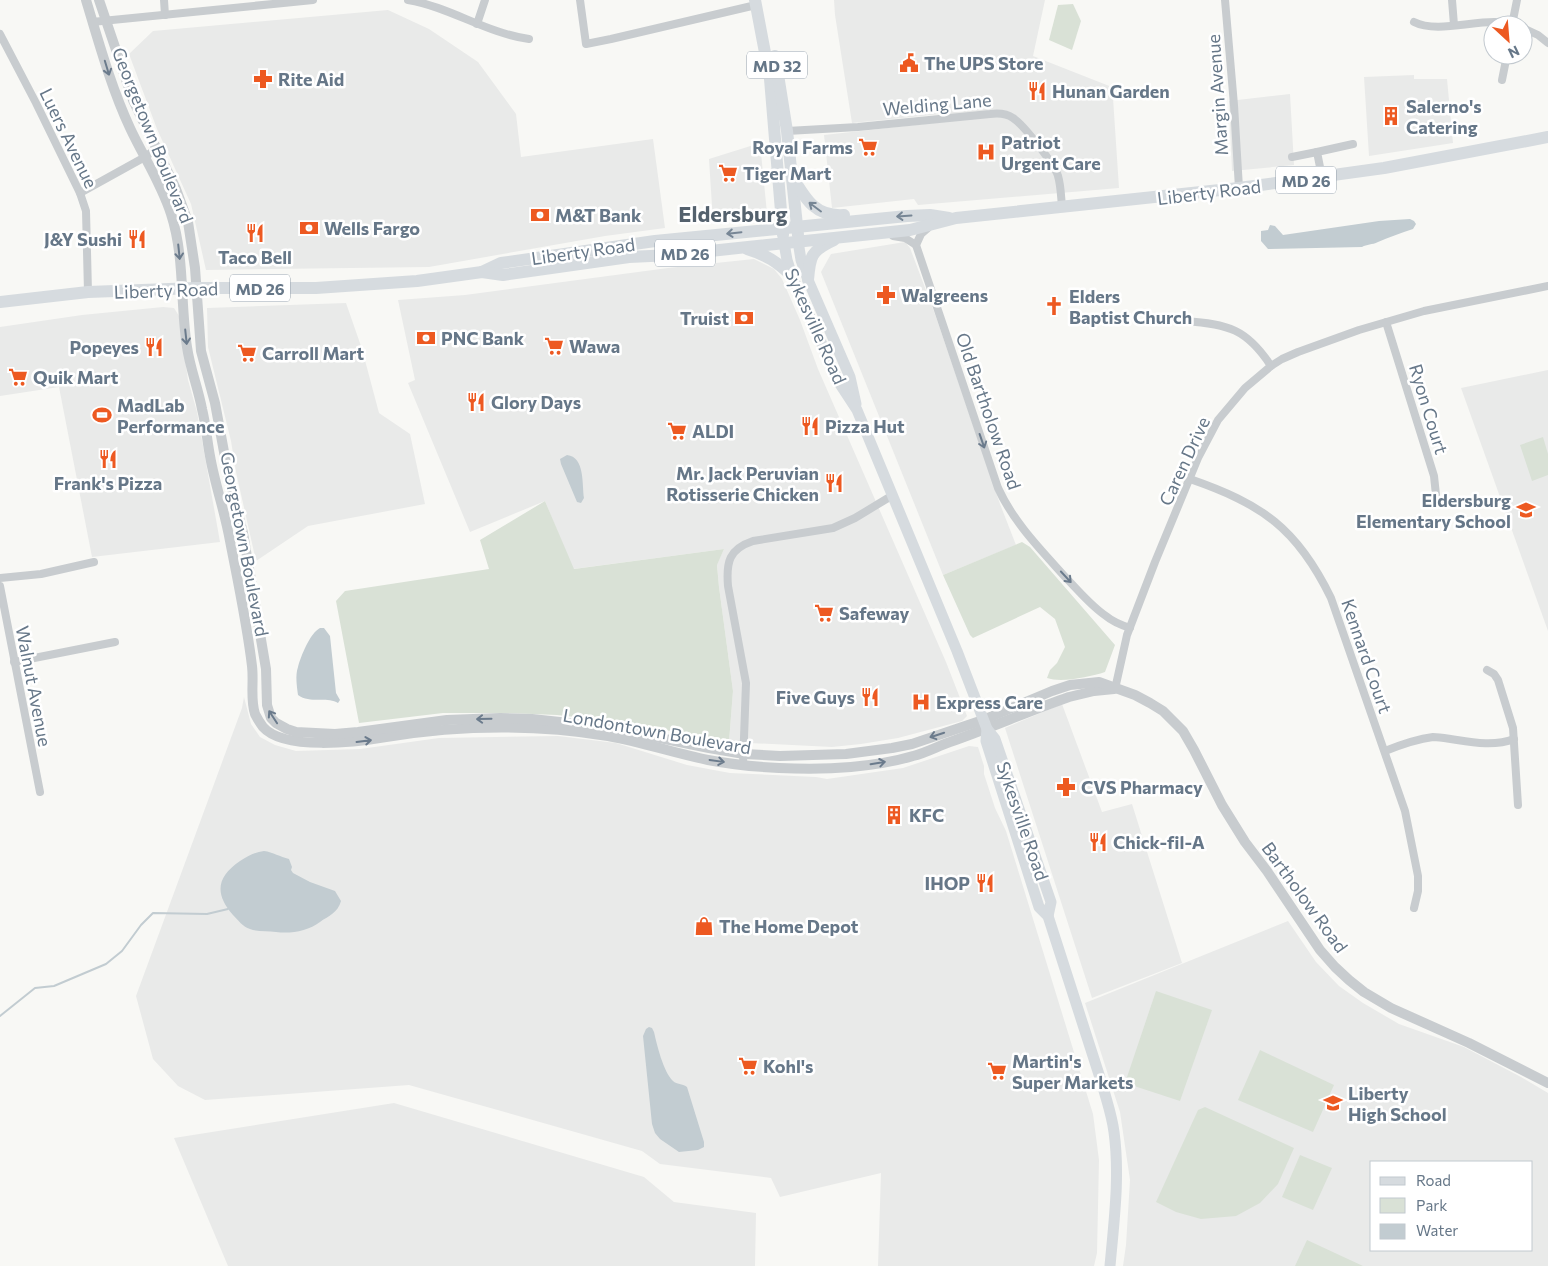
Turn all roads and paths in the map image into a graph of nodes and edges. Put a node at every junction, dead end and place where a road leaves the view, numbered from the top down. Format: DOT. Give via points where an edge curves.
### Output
graph roads {
  1 [pos="86,0"];
  2 [pos="99,0"];
  3 [pos="164,0"];
  4 [pos="313,0"];
  5 [pos="408,0"];
  6 [pos="485,0"];
  7 [pos="580,0"];
  8 [pos="1225,0"];
  9 [pos="1452,0"];
  10 [pos="1517,0"];
  11 [pos="417,1"];
  12 [pos="758,2"];
  13 [pos="243,4"];
  14 [pos="165,15"];
  15 [pos="1515,15"];
  16 [pos="105,21"];
  17 [pos="92,22"];
  18 [pos="1414,22"];
  19 [pos="1483,23"];
  20 [pos="478,24"];
  21 [pos="1454,24"];
  22 [pos="1533,33"];
  23 [pos="0,34"];
  24 [pos="529,39"];
  25 [pos="1548,43"];
  26 [pos="1505,65"];
  27 [pos="1502,80"];
  28 [pos="787,131"];
  29 [pos="1548,137"];
  30 [pos="1353,144"];
  31 [pos="156,149"];
  32 [pos="1317,152"];
  33 [pos="145,157"];
  34 [pos="1292,157"];
  35 [pos="791,175"];
  36 [pos="1322,177"];
  37 [pos="1239,188"];
  38 [pos="80,192"];
  39 [pos="1062,207"];
  40 [pos="878,218"];
  41 [pos="956,218"];
  42 [pos="931,226"];
  43 [pos="797,227"];
  44 [pos="782,228"];
  45 [pos="881,233"];
  46 [pos="842,237"];
  47 [pos="798,241"];
  48 [pos="784,243"];
  49 [pos="916,245"];
  50 [pos="740,247"];
  51 [pos="482,272"];
  52 [pos="792,276"];
  53 [pos="808,280"];
  54 [pos="1548,286"];
  55 [pos="183,288"];
  56 [pos="196,288"];
  57 [pos="88,292"];
  58 [pos="0,302"];
  59 [pos="1185,321"];
  60 [pos="1386,322"];
  61 [pos="1271,366"];
  62 [pos="857,410"];
  63 [pos="1190,479"];
  64 [pos="893,495"];
  65 [pos="1432,504"];
  66 [pos="94,562"];
  67 [pos="0,578"];
  68 [pos="0,586"];
  69 [pos="1130,628"];
  70 [pos="115,642"];
  71 [pos="14,662"];
  72 [pos="1487,670"];
  73 [pos="1088,683"];
  74 [pos="1115,689"];
  75 [pos="1051,703"];
  76 [pos="985,724"];
  77 [pos="316,738"];
  78 [pos="1514,739"];
  79 [pos="1385,751"];
  80 [pos="744,754"];
  81 [pos="743,765"];
  82 [pos="40,792"];
  83 [pos="1518,805"];
  84 [pos="1414,908"];
  85 [pos="1548,1083"];
  86 [pos="1110,1266"];
  1 -- 17 [label="street, Georgetown Boulevard"];
  2 -- 16 [label="street, Georgetown Boulevard"];
  3 -- 14 [label="street"];
  4 -- 13 [label="street"];
  5 -- 11 [label="street"];
  6 -- 20 [label="street"];
  7 -- 12 [label="street" via="586,44"];
  8 -- 37 [label="street, Margin Avenue"];
  9 -- 21 [label="street"];
  10 -- 15 [label="street"];
  11 -- 20 [label="street"];
  12 -- 28 [label="main road, Sykesville Road / MD 32" via="775,55"];
  12 -- 44 [label="main road, Sykesville Road / MD 32" via="770,79"];
  13 -- 14 [label="street"];
  14 -- 16 [label="street"];
  16 -- 17 [label="street"];
  16 -- 31 [label="street, Georgetown Boulevard" via="133,100"];
  17 -- 33 [label="street, Georgetown Boulevard, one-way" via="120,105"];
  18 -- 21 [label="street" via="1437,27"];
  19 -- 21 [label="street"];
  20 -- 24 [label="street"];
  22 -- 25 [label="street"];
  23 -- 38 [label="street, Luers Avenue"];
  26 -- 27 [label="street"];
  28 -- 35 [label="main road, Sykesville Road / MD 32"];
  28 -- 39 [label="street, Welding Lane" via="1004,114 1022,126 1055,168"];
  29 -- 36 [label="main road, Liberty Road / MD 26"];
  30 -- 32 [label="street"];
  31 -- 33 [label="street"];
  31 -- 56 [label="street, Georgetown Boulevard" via="188,222"];
  32 -- 34 [label="street"];
  32 -- 36 [label="street"];
  33 -- 38 [label="street"];
  33 -- 55 [label="street, Georgetown Boulevard, one-way" via="171,212"];
  40 -- 35 [label="main road, one-way" via="862,214 835,216 819,210 805,199"];
  35 -- 43 [label="main road, Sykesville Road / MD 32"];
  36 -- 37 [label="main road, Liberty Road / MD 26"];
  37 -- 39 [label="main road, Liberty Road / MD 26"];
  38 -- 57 [label="street, Luers Avenue" via="86,211"];
  39 -- 41 [label="main road, Liberty Road / MD 26"];
  41 -- 40 [label="main road, Liberty Road / MD 26, one-way" via="930,215"];
  40 -- 43 [label="main road, Liberty Road / MD 26"];
  41 -- 42 [label="main road, Liberty Road / MD 26"];
  42 -- 45 [label="main road, Liberty Road / MD 26"];
  42 -- 49 [label="street" via="921,234"];
  43 -- 44 [label="main road, Liberty Road / MD 26"];
  43 -- 47 [label="main road, Sykesville Road / MD 32"];
  44 -- 48 [label="main road, Sykesville Road / MD 32"];
  44 -- 51 [label="main road, Liberty Road / MD 26, one-way" via="655,241 501,263"];
  45 -- 46 [label="main road, Liberty Road / MD 26"];
  45 -- 49 [label="street" via="905,238"];
  46 -- 47 [label="main road, Liberty Road / MD 26"];
  46 -- 53 [label="main road" via="824,244 813,253"];
  47 -- 48 [label="main road, Liberty Road / MD 26"];
  47 -- 53 [label="main road, Sykesville Road / MD 32"];
  48 -- 50 [label="main road, Liberty Road / MD 26"];
  48 -- 52 [label="main road, Sykesville Road / MD 32"];
  49 -- 69 [label="street, Old Bartholow Road, one-way" via="998,488 1009,511 1084,596 1105,616"];
  50 -- 51 [label="main road, Liberty Road / MD 26" via="629,257 503,275"];
  50 -- 52 [label="main road" via="770,258"];
  51 -- 56 [label="main road, Liberty Road / MD 26" via="418,281 326,287"];
  52 -- 62 [label="main road, Sykesville Road / MD 32" via="838,381"];
  53 -- 62 [label="main road, Sykesville Road / MD 32" via="850,377"];
  54 -- 60 [label="street, Caren Drive"];
  55 -- 56 [label="main road, Liberty Road / MD 26"];
  55 -- 57 [label="main road, Liberty Road / MD 26"];
  55 -- 77 [label="street, Georgetown Boulevard, one-way" via="188,353 230,537 252,670 256,717 269,732 287,740"];
  77 -- 56 [label="street, Georgetown Boulevard, one-way" via="287,729 276,723 269,713 265,659 243,533 201,351"];
  57 -- 58 [label="main road, Liberty Road / MD 26"];
  59 -- 61 [label="street" via="1214,324 1244,334"];
  60 -- 61 [label="street, Caren Drive" via="1298,352"];
  60 -- 65 [label="street, Ryon Court" via="1434,476 1436,494"];
  61 -- 63 [label="street, Caren Drive" via="1245,388 1218,420"];
  62 -- 64 [label="main road, Sykesville Road / MD 32"];
  63 -- 69 [label="street, Caren Drive"];
  63 -- 79 [label="street, Kennard Court" via="1258,509 1292,537 1313,564 1331,598"];
  64 -- 76 [label="main road, Sykesville Road / MD 32"];
  64 -- 80 [label="street" via="833,528 753,541 737,549 729,559 728,586 746,683"];
  66 -- 67 [label="street" via="41,574"];
  68 -- 71 [label="street, Walnut Avenue"];
  69 -- 74 [label="street, Caren Drive"];
  70 -- 71 [label="street"];
  71 -- 82 [label="street, Walnut Avenue"];
  72 -- 78 [label="street" via="1498,680"];
  73 -- 74 [label="street, Bartholow Road" via="1100,682"];
  73 -- 75 [label="street" via="1053,698"];
  73 -- 76 [label="street, Bartholow Road" via="1052,692"];
  74 -- 75 [label="street, Bartholow Road" via="1094,691"];
  74 -- 85 [label="street, Bartholow Road" via="1157,707 1182,731 1236,829 1316,944 1349,980 1391,1008"];
  75 -- 76 [label="street, Bartholow Road"];
  76 -- 80 [label="street, Londontown Boulevard, one-way" via="871,752 780,756"];
  81 -- 76 [label="street, Londontown Boulevard, one-way" via="828,768 874,764 915,756"];
  76 -- 86 [label="main road, Sykesville Road / MD 32" via="996,739 1051,902 1048,916 1114,1131 1117,1183"];
  80 -- 77 [label="street, Londontown Boulevard, one-way" via="606,727 532,719 448,720"];
  77 -- 81 [label="street, Londontown Boulevard, one-way" via="359,742 469,728 566,730"];
  78 -- 79 [label="street" via="1482,743 1435,737"];
  78 -- 83 [label="street"];
  79 -- 84 [label="street, Kennard Court" via="1405,811 1418,876"];
  80 -- 81 [label="street"];
}
